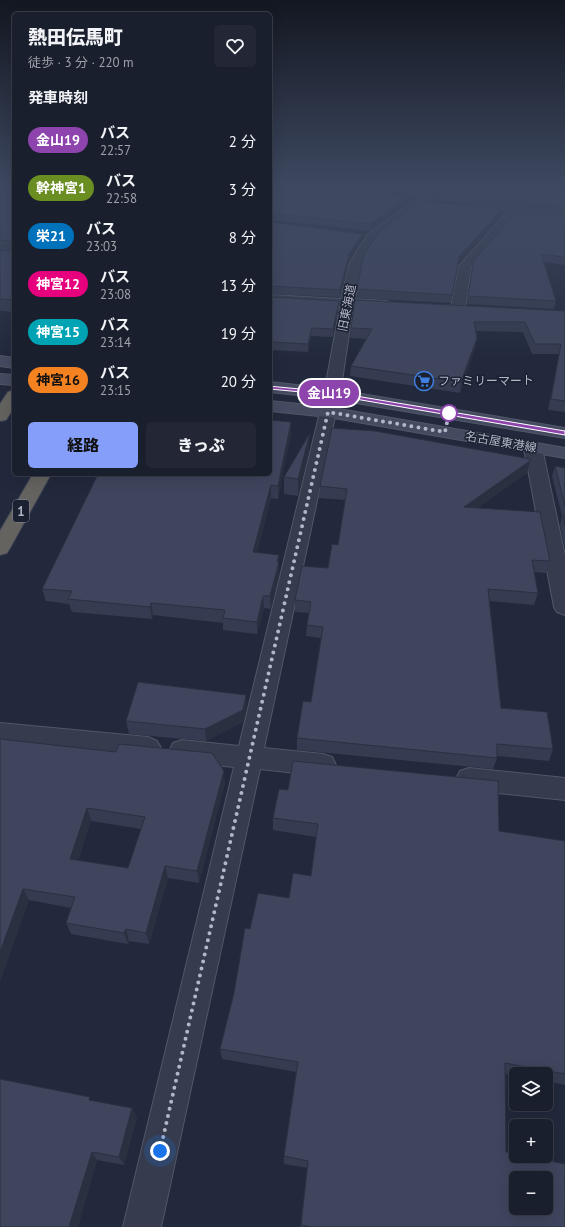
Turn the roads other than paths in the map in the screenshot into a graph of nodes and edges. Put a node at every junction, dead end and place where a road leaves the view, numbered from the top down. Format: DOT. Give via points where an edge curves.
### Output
graph roads {
  1 [pos="367,245"];
  2 [pos="484,245"];
  3 [pos="272,299"];
  4 [pos="347,304"];
  5 [pos="396,306"];
  6 [pos="443,308"];
  7 [pos="458,308"];
  8 [pos="474,309"];
  9 [pos="0,362"];
  10 [pos="12,362"];
  11 [pos="0,379"];
  12 [pos="12,380"];
  13 [pos="272,388"];
  14 [pos="12,398"];
  15 [pos="330,403"];
  16 [pos="272,406"];
  17 [pos="0,416"];
  18 [pos="565,433"];
  19 [pos="533,448"];
  20 [pos="565,453"];
  21 [pos="41,476"];
  22 [pos="0,548"];
  23 [pos="565,606"];
  24 [pos="0,733"];
  25 [pos="249,758"];
  26 [pos="342,767"];
  27 [pos="446,777"];
  28 [pos="565,789"];
  29 [pos="142,1227"];
  1 -- 4 [label="street, 旧東海道" via="356,262"];
  2 -- 7 [label="street" via="465,266"];
  3 -- 4 [label="street"];
  4 -- 5 [label="street"];
  4 -- 15 [label="street, 旧東海道"];
  6 -- 7 [label="street"];
  7 -- 8 [label="street"];
  9 -- 10 [label="main road"];
  11 -- 12 [label="main road"];
  13 -- 15 [label="main road, 名古屋東港線"];
  14 -- 17 [label="highway"];
  15 -- 16 [label="main road, 名古屋東港線"];
  15 -- 18 [label="main road, 名古屋東港線"];
  15 -- 19 [label="main road, 名古屋東港線"];
  15 -- 25 [label="street, 旧東海道"];
  19 -- 20 [label="main road, 名古屋東港線"];
  19 -- 23 [label="street"];
  21 -- 22 [label="highway, 1"];
  24 -- 25 [label="street"];
  25 -- 26 [label="street"];
  25 -- 29 [label="street, 旧東海道"];
  27 -- 28 [label="street"];
}
